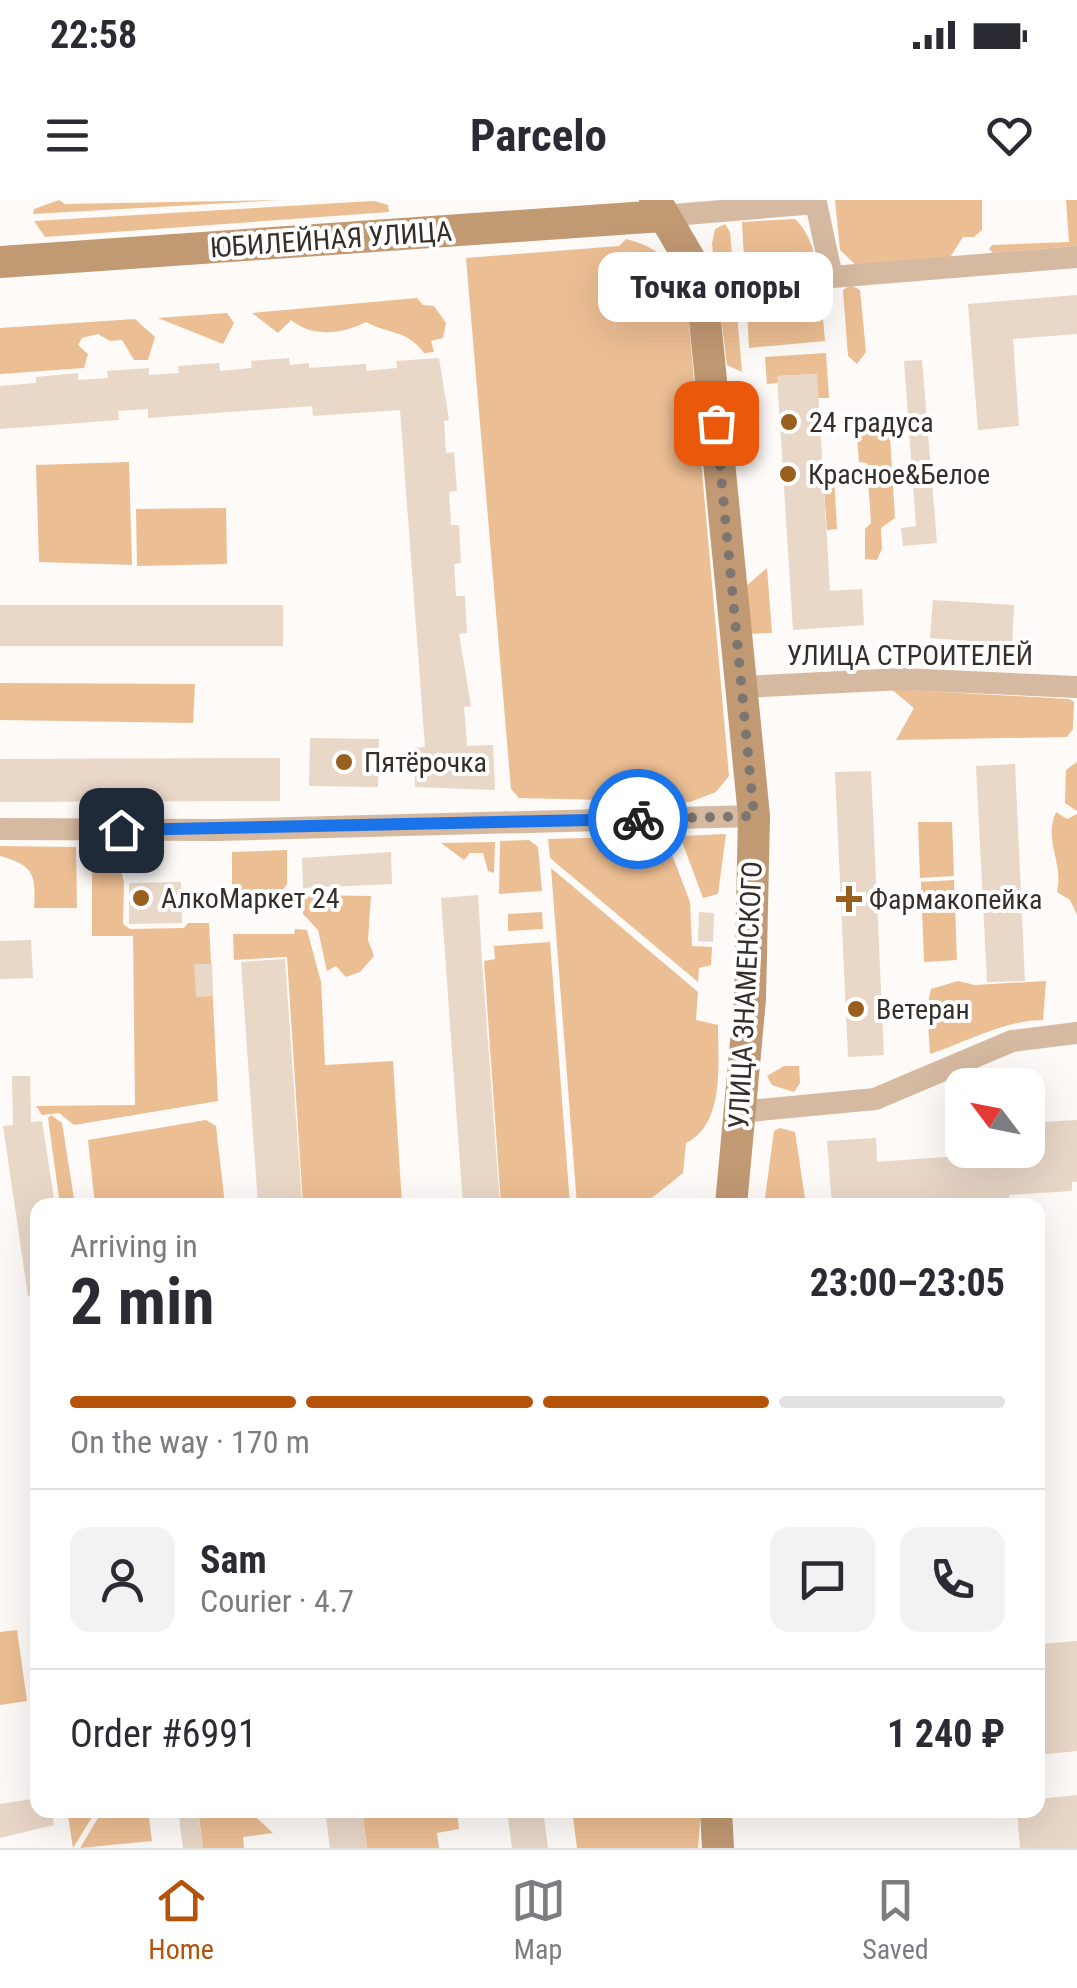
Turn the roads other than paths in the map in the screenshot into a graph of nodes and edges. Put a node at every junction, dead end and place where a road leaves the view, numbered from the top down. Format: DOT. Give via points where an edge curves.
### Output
graph roads {
  1 [pos="659,208"];
  2 [pos="1077,257"];
  3 [pos="0,262"];
  4 [pos="1077,687"];
  5 [pos="743,688"];
  6 [pos="754,816"];
  7 [pos="0,829"];
  8 [pos="1077,1033"];
  9 [pos="739,1112"];
  10 [pos="732,1198"];
  11 [pos="716,1818"];
  12 [pos="718,1848"];
  1 -- 2 [label="street" via="816,203 832,277"];
  1 -- 3 [label="main road, ЮБИЛЕЙНАЯ УЛИЦА"];
  1 -- 5 [label="main road, УЛИЦА ЗНАМЕНСКОГО" via="697,272 704,310"];
  4 -- 5 [label="street, УЛИЦА СТРОИТЕЛЕЙ" via="902,679"];
  5 -- 6 [label="main road, УЛИЦА ЗНАМЕНСКОГО"];
  6 -- 7 [label="street"];
  6 -- 9 [label="main road, УЛИЦА ЗНАМЕНСКОГО" via="751,979"];
  8 -- 9 [label="street" via="1012,1041 875,1099"];
  9 -- 10 [label="main road, УЛИЦА ЗНАМЕНСКОГО"];
  11 -- 12 [label="main road"];
}
